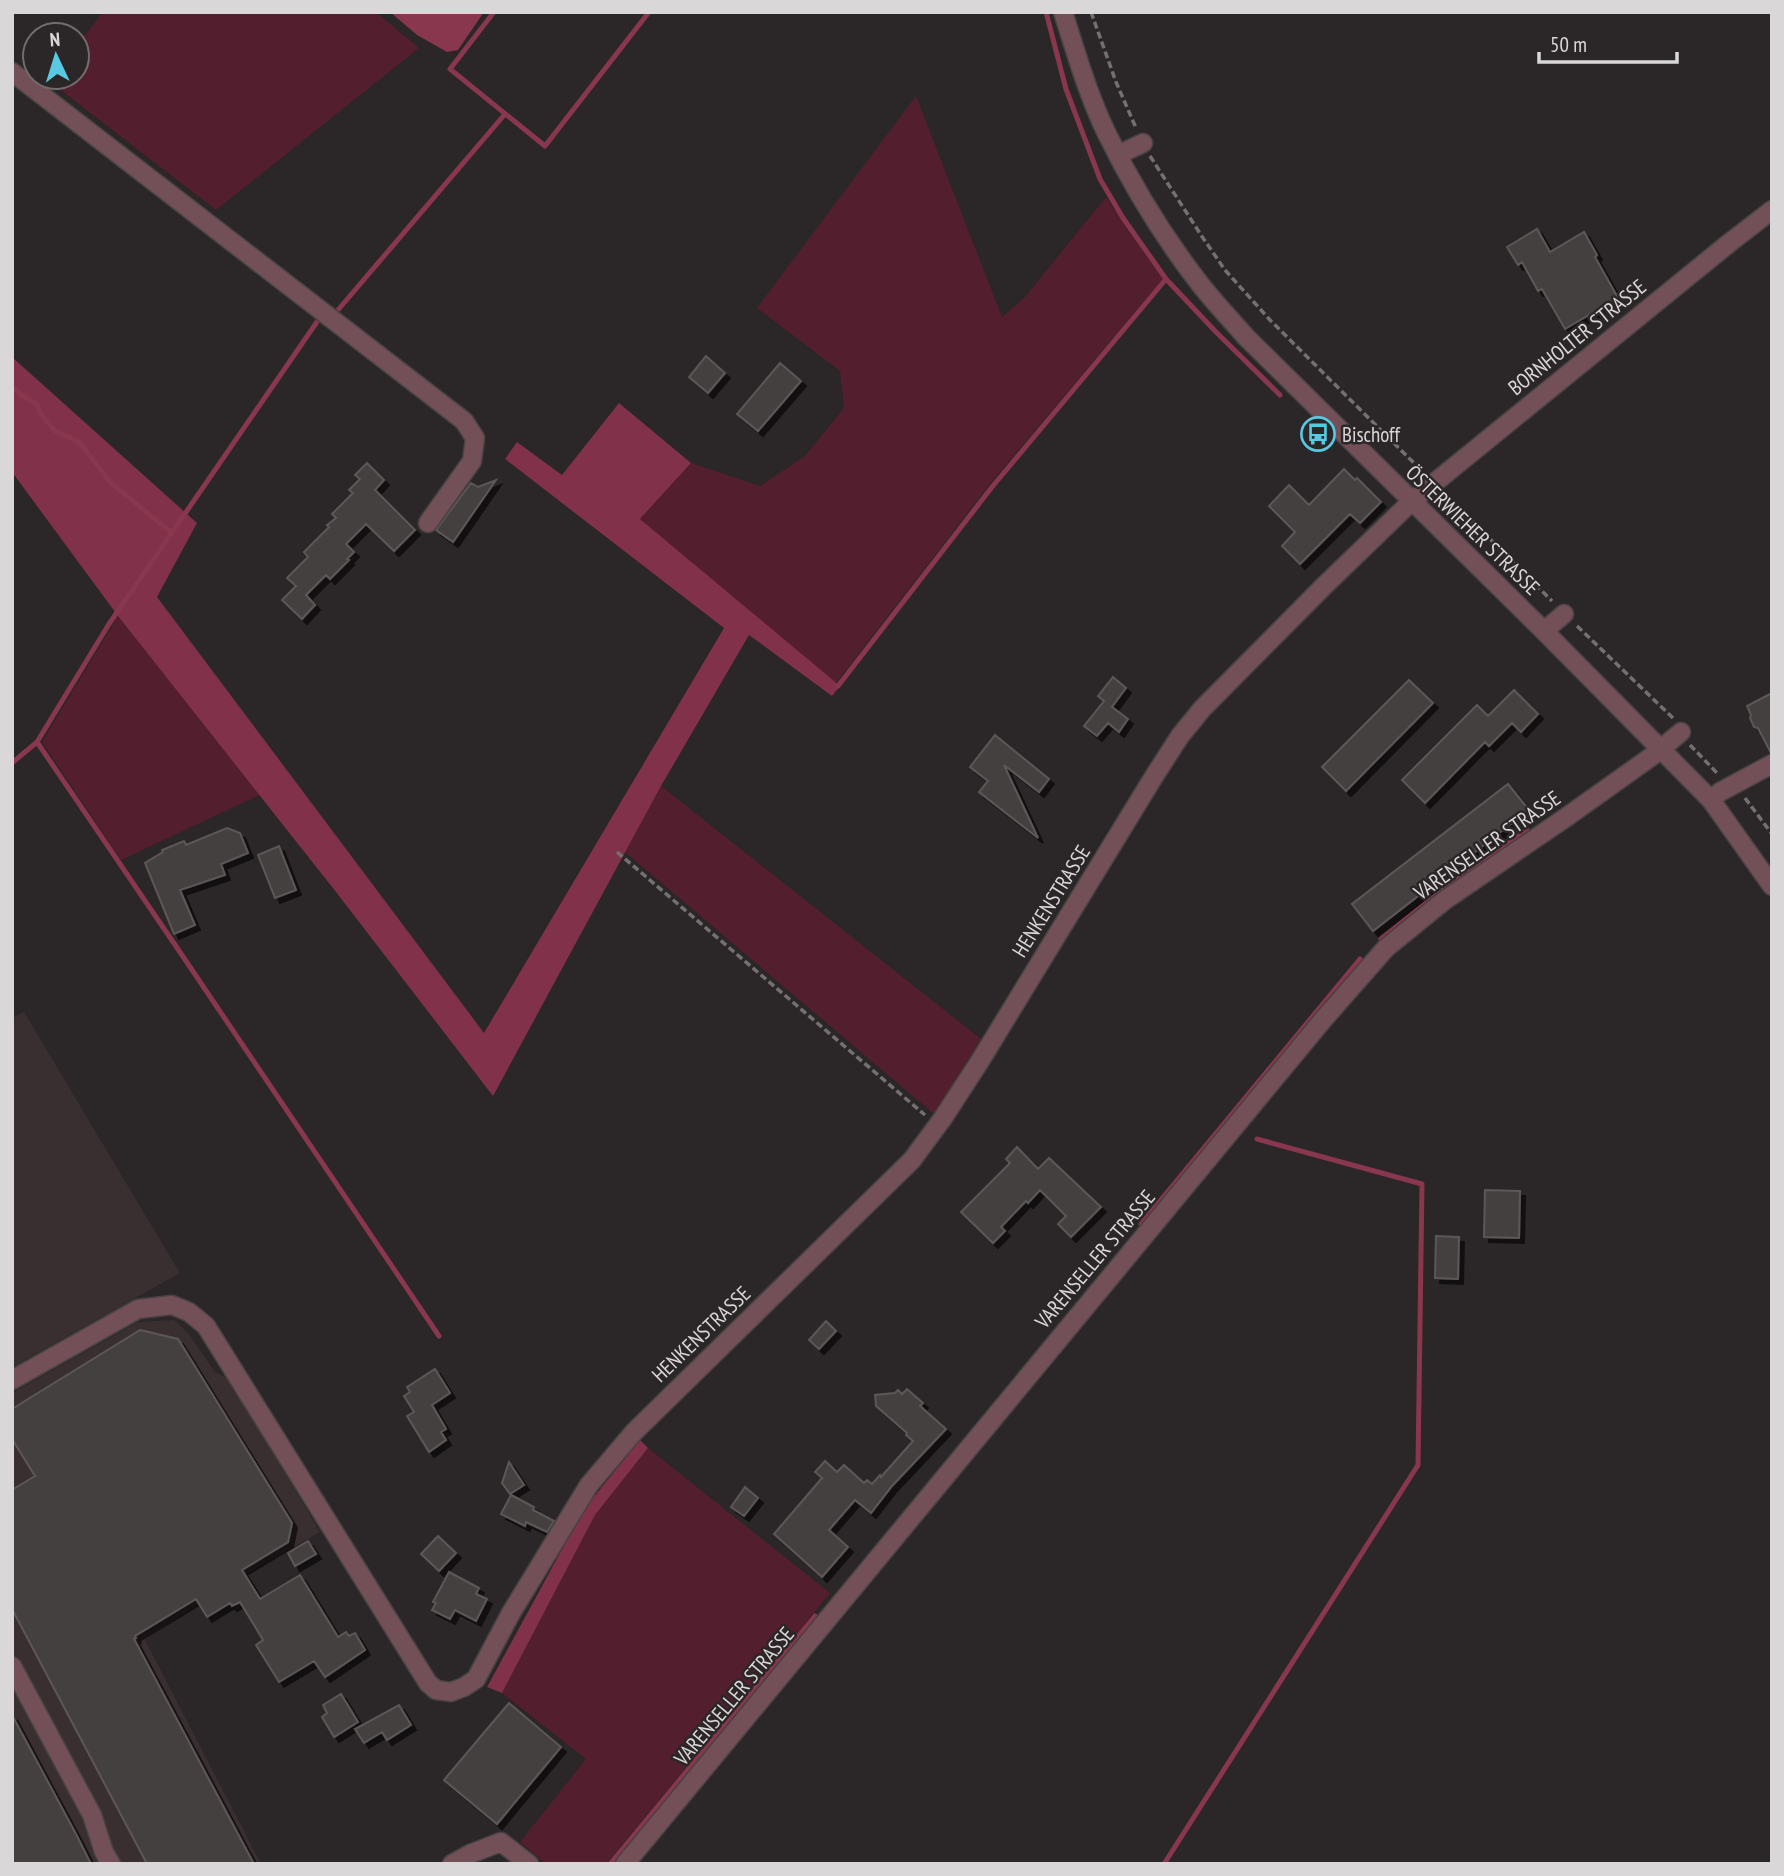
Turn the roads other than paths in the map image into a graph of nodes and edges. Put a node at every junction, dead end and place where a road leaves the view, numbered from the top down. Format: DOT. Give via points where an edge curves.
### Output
graph roads {
  1 [pos="1063,12"];
  2 [pos="12,72"];
  3 [pos="1143,143"];
  4 [pos="1118,155"];
  5 [pos="1772,210"];
  6 [pos="1412,501"];
  7 [pos="428,523"];
  8 [pos="1564,614"];
  9 [pos="1544,631"];
  10 [pos="1681,732"];
  11 [pos="1662,748"];
  12 [pos="1772,764"];
  13 [pos="1711,800"];
  14 [pos="1772,886"];
  15 [pos="12,1380"];
  16 [pos="12,1666"];
  17 [pos="469,1859"];
  18 [pos="111,1864"];
  19 [pos="453,1864"];
  20 [pos="529,1864"];
  21 [pos="625,1864"];
  1 -- 4 [label="street, ÖSTERWIEHER STRASSE" via="1087,87"];
  2 -- 7 [label="street" via="464,421 475,438 472,461"];
  3 -- 4 [label="street"];
  4 -- 6 [label="street, ÖSTERWIEHER STRASSE" via="1201,286 1246,337"];
  5 -- 6 [label="street, BORNHOLTER STRASSE"];
  6 -- 9 [label="street, ÖSTERWIEHER STRASSE"];
  6 -- 15 [label="street, HENKENSTRASSE" via="1180,736 980,1060 912,1160 634,1432 589,1485 476,1679 464,1687 451,1692 436,1690 428,1683 206,1326 189,1312 172,1305 138,1308"];
  8 -- 9 [label="street"];
  9 -- 11 [label="street, ÖSTERWIEHER STRASSE"];
  10 -- 11 [label="street, VARENSELLER STRASSE"];
  11 -- 13 [label="street, ÖSTERWIEHER STRASSE"];
  11 -- 21 [label="street, VARENSELLER STRASSE" via="1445,900 1386,948"];
  12 -- 13 [label="street"];
  13 -- 14 [label="street, ÖSTERWIEHER STRASSE"];
  16 -- 18 [label="street" via="92,1815"];
  17 -- 19 [label="street"];
  17 -- 20 [label="street" via="501,1842"];
}
